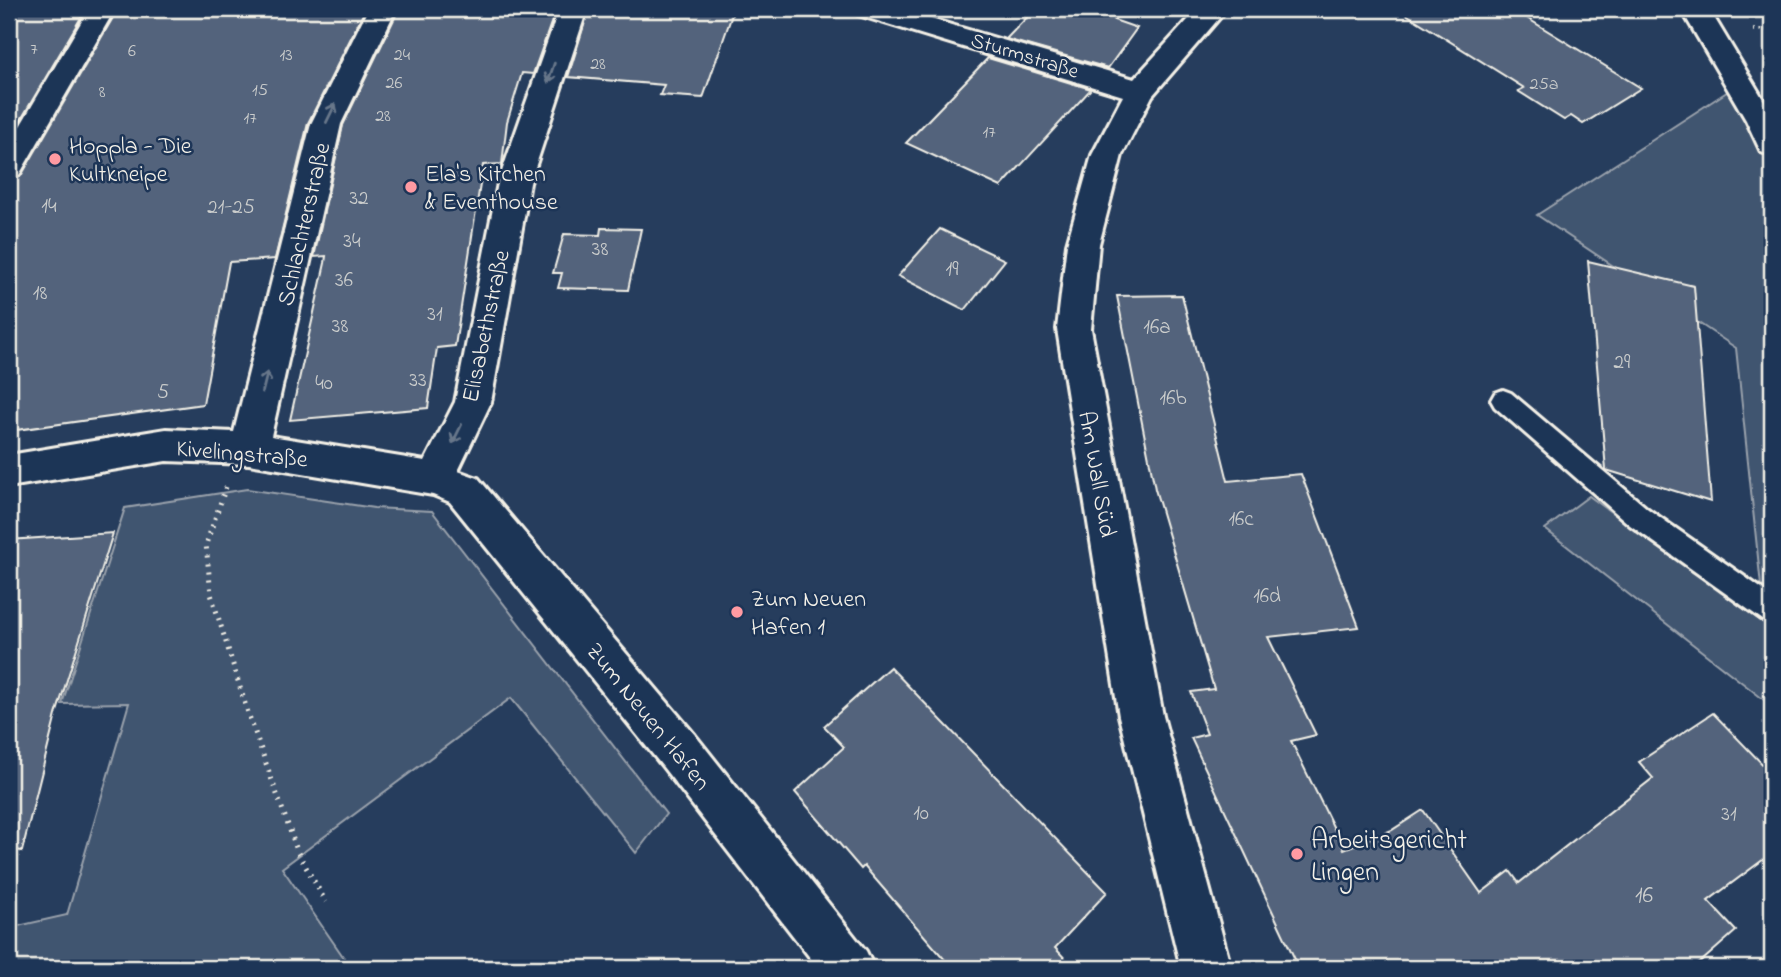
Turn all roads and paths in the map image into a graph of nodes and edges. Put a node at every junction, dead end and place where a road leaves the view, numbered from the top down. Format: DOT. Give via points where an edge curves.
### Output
graph roads {
  1 [pos="102,9"];
  2 [pos="383,9"];
  3 [pos="573,9"];
  4 [pos="868,9"];
  5 [pos="1213,9"];
  6 [pos="1695,9"];
  7 [pos="1140,90"];
  8 [pos="1772,145"];
  9 [pos="9,168"];
  10 [pos="1503,400"];
  11 [pos="249,448"];
  12 [pos="9,471"];
  13 [pos="435,479"];
  14 [pos="1772,611"];
  15 [pos="326,902"];
  16 [pos="849,968"];
  17 [pos="1206,968"];
  1 -- 9 [label="street"];
  11 -- 2 [label="street, Schlachterstraße, one-way" via="326,124"];
  3 -- 13 [label="street, Elisabethstraße, one-way" via="514,183 473,402"];
  4 -- 7 [label="street, Sturmstraße"];
  5 -- 7 [label="street, Am Wall Süd"];
  6 -- 8 [label="street"];
  7 -- 17 [label="street, Am Wall Süd" via="1107,155 1083,244 1074,329 1141,716"];
  10 -- 14 [label="lane" via="1639,517"];
  11 -- 12 [label="street, Kivelingstraße" via="166,445"];
  11 -- 13 [label="street, Kivelingstraße"];
  11 -- 15 [label="path" via="229,478 206,544 211,594 298,853"];
  13 -- 16 [label="street, Zum Neuen Hafen" via="464,490 506,539"];
}
